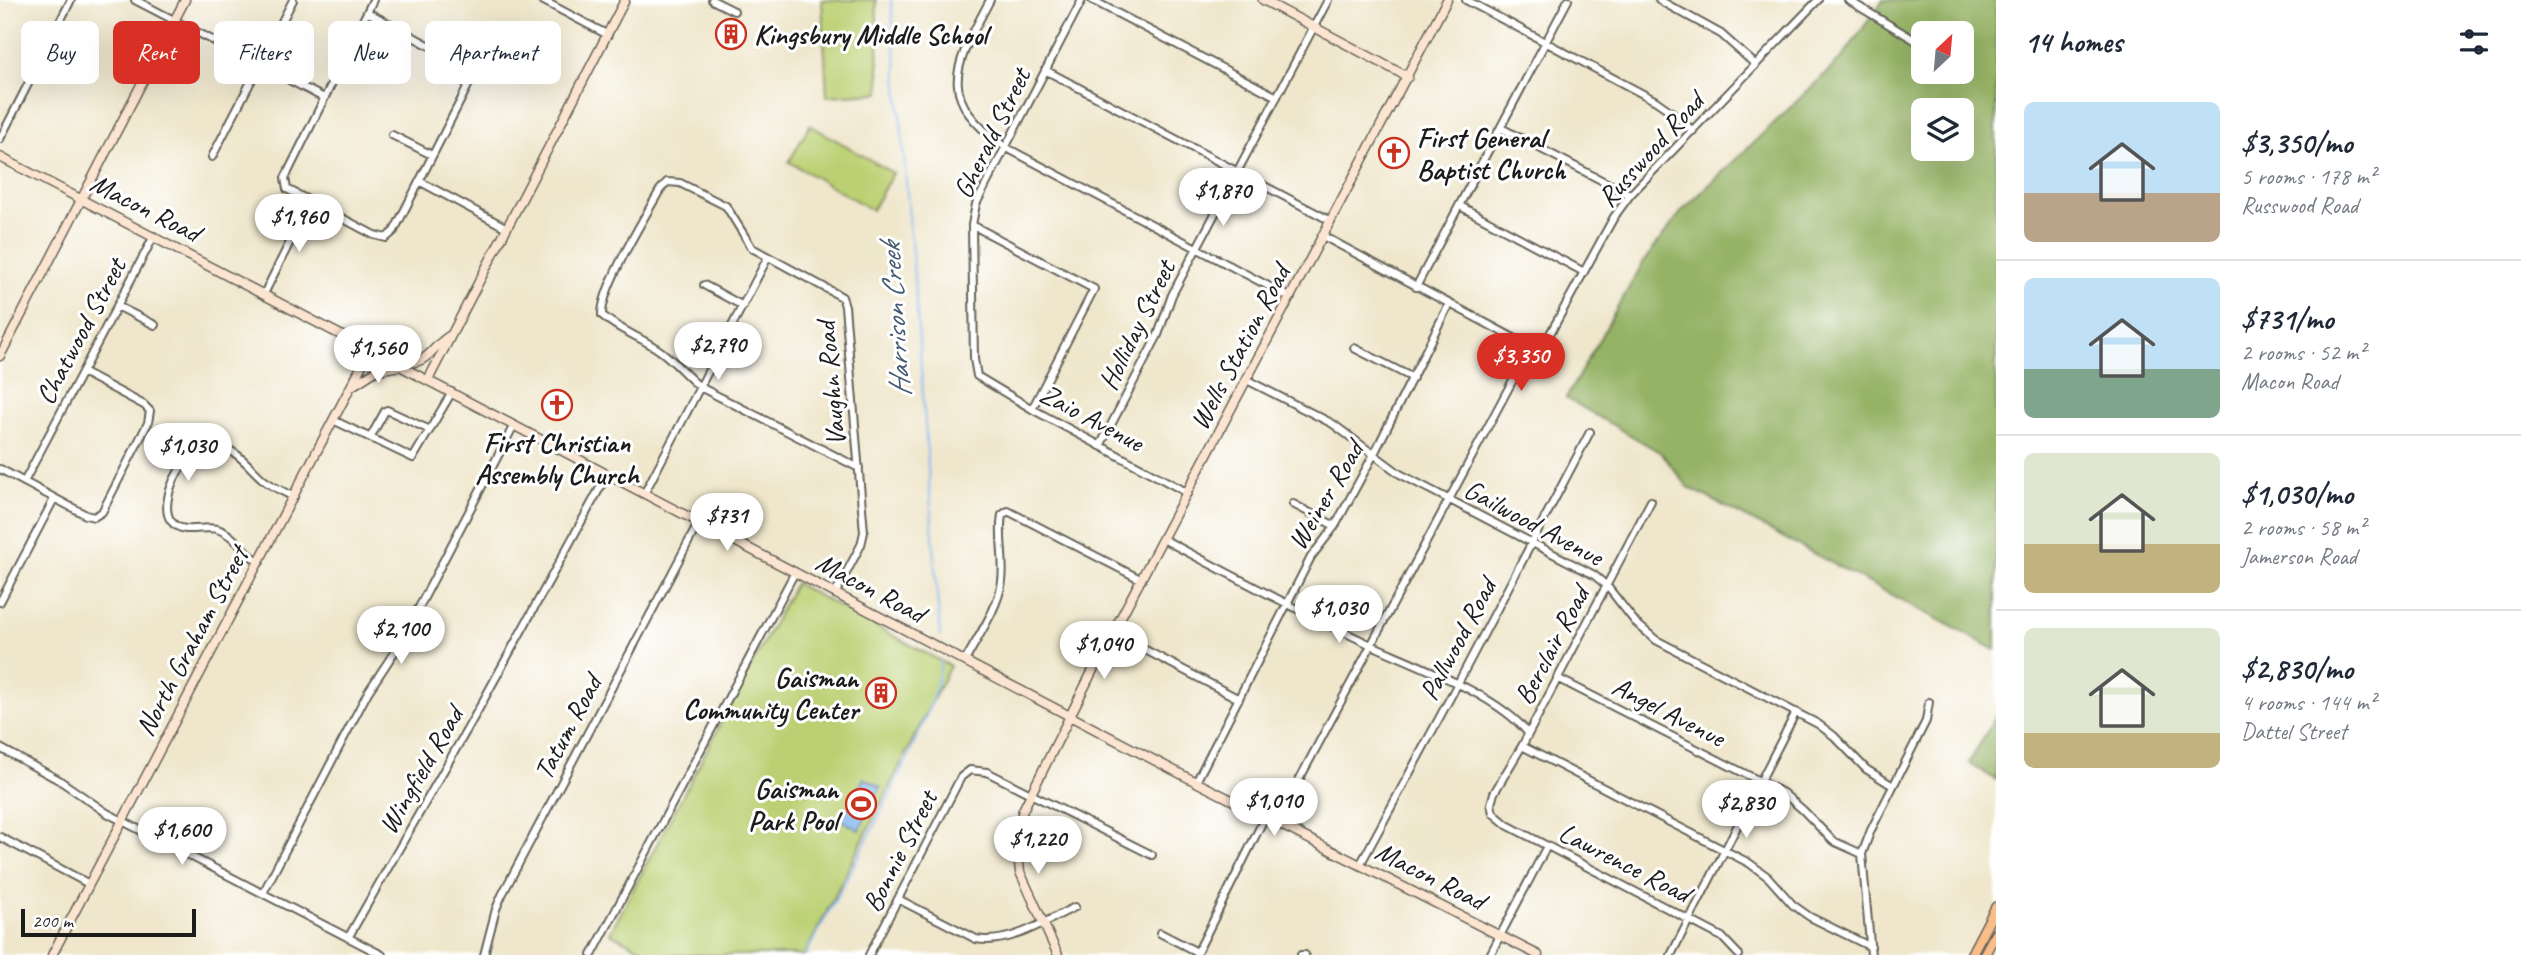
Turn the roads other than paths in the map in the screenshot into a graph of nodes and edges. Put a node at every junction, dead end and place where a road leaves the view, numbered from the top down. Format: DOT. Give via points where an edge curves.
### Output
graph roads {
  1 [pos="71,0"];
  2 [pos="135,0"];
  3 [pos="185,0"];
  4 [pos="293,0"];
  5 [pos="373,0"];
  6 [pos="542,0"];
  7 [pos="625,0"];
  8 [pos="712,0"];
  9 [pos="990,0"];
  10 [pos="1082,0"];
  11 [pos="1092,0"];
  12 [pos="1263,0"];
  13 [pos="1328,0"];
  14 [pos="1447,0"];
  15 [pos="1466,0"];
  16 [pos="1568,0"];
  17 [pos="1659,0"];
  18 [pos="1818,0"];
  19 [pos="1849,0"];
  20 [pos="734,11"];
  21 [pos="369,13"];
  22 [pos="174,20"];
  23 [pos="282,21"];
  24 [pos="1314,27"];
  25 [pos="608,35"];
  26 [pos="1911,38"];
  27 [pos="214,41"];
  28 [pos="1546,44"];
  29 [pos="1756,65"];
  30 [pos="1045,70"];
  31 [pos="1408,77"];
  32 [pos="249,84"];
  33 [pos="296,84"];
  34 [pos="1277,97"];
  35 [pos="324,98"];
  36 [pos="1501,128"];
  37 [pos="1693,131"];
  38 [pos="392,135"];
  39 [pos="0,139"];
  40 [pos="1005,147"];
  41 [pos="432,155"];
  42 [pos="212,156"];
  43 [pos="0,157"];
  44 [pos="1238,171"];
  45 [pos="419,181"];
  46 [pos="1630,195"];
  47 [pos="82,200"];
  48 [pos="310,202"];
  49 [pos="1460,206"];
  50 [pos="1331,221"];
  51 [pos="972,225"];
  52 [pos="507,228"];
  53 [pos="153,236"];
  54 [pos="1323,236"];
  55 [pos="1197,248"];
  56 [pos="768,257"];
  57 [pos="1584,272"];
  58 [pos="704,285"];
  59 [pos="1416,287"];
  60 [pos="264,294"];
  61 [pos="1291,298"];
  62 [pos="1449,304"];
  63 [pos="117,306"];
  64 [pos="743,306"];
  65 [pos="155,325"];
  66 [pos="452,334"];
  67 [pos="1354,348"];
  68 [pos="370,349"];
  69 [pos="1540,352"];
  70 [pos="0,356"];
  71 [pos="392,361"];
  72 [pos="401,366"];
  73 [pos="82,372"];
  74 [pos="977,376"];
  75 [pos="1413,379"];
  76 [pos="428,380"];
  77 [pos="1247,380"];
  78 [pos="700,387"];
  79 [pos="350,388"];
  80 [pos="452,392"];
  81 [pos="1032,409"];
  82 [pos="333,420"];
  83 [pos="514,425"];
  84 [pos="430,430"];
  85 [pos="1590,432"];
  86 [pos="370,438"];
  87 [pos="1100,446"];
  88 [pos="1374,454"];
  89 [pos="859,468"];
  90 [pos="0,469"];
  91 [pos="607,475"];
  92 [pos="24,482"];
  93 [pos="1188,493"];
  94 [pos="644,494"];
  95 [pos="293,496"];
  96 [pos="54,499"];
  97 [pos="1449,501"];
  98 [pos="1651,501"];
  99 [pos="1293,504"];
  100 [pos="699,522"];
  101 [pos="1335,526"];
  102 [pos="1163,539"];
  103 [pos="1532,544"];
  104 [pos="260,562"];
  105 [pos="795,572"];
  106 [pos="1142,580"];
  107 [pos="1607,586"];
  108 [pos="835,594"];
  109 [pos="0,602"];
  110 [pos="1287,604"];
  111 [pos="1113,633"];
  112 [pos="1370,644"];
  113 [pos="965,662"];
  114 [pos="1558,678"];
  115 [pos="1457,685"];
  116 [pos="1240,699"];
  117 [pos="1929,702"];
  118 [pos="1796,712"];
  119 [pos="1070,715"];
  120 [pos="1528,733"];
  121 [pos="1522,746"];
  122 [pos="0,748"];
  123 [pos="1761,781"];
  124 [pos="1196,782"];
  125 [pos="1893,786"];
  126 [pos="1030,794"];
  127 [pos="1492,809"];
  128 [pos="1265,817"];
  129 [pos="122,820"];
  130 [pos="1276,823"];
  131 [pos="0,838"];
  132 [pos="1547,846"];
  133 [pos="1726,850"];
  134 [pos="1862,854"];
  135 [pos="1152,855"];
  136 [pos="1360,865"];
  137 [pos="89,884"];
  138 [pos="263,893"];
  139 [pos="898,899"];
  140 [pos="1075,907"];
  141 [pos="1996,907"];
  142 [pos="1690,919"];
  143 [pos="1042,922"];
  144 [pos="1160,933"];
  145 [pos="1996,933"];
  146 [pos="1500,935"];
  147 [pos="348,937"];
  148 [pos="1871,947"];
  149 [pos="1196,953"];
  150 [pos="378,954"];
  151 [pos="52,955"];
  152 [pos="484,955"];
  153 [pos="592,955"];
  154 [pos="869,955"];
  155 [pos="1058,955"];
  156 [pos="1490,955"];
  157 [pos="1538,955"];
  158 [pos="1671,955"];
  159 [pos="1739,955"];
  160 [pos="1871,955"];
  161 [pos="1971,955"];
  162 [pos="1984,955"];
  1 -- 39 [label="street"];
  2 -- 22 [label="street"];
  3 -- 22 [label="main road"];
  4 -- 23 [label="street"];
  5 -- 21 [label="street"];
  6 -- 25 [label="street"];
  7 -- 25 [label="main road"];
  8 -- 20 [label="street"];
  9 -- 40 [label="street" via="963,51 957,89 968,113"];
  10 -- 30 [label="street, Gherald Street"];
  11 -- 34 [label="street"];
  12 -- 24 [label="main road"];
  13 -- 24 [label="street, Holliday Street"];
  14 -- 31 [label="main road, Wells Station Road"];
  15 -- 28 [label="street"];
  16 -- 28 [label="street"];
  17 -- 29 [label="street" via="1721,34"];
  18 -- 29 [label="street, Russwood Road"];
  19 -- 26 [label="street"];
  21 -- 35 [label="street"];
  21 -- 41 [label="street" via="472,72"];
  22 -- 27 [label="street"];
  22 -- 47 [label="main road"];
  24 -- 31 [label="main road"];
  24 -- 34 [label="street, Holliday Street"];
  25 -- 52 [label="main road"];
  28 -- 36 [label="street"];
  28 -- 37 [label="street" via="1656,101"];
  29 -- 37 [label="street, Russwood Road"];
  30 -- 40 [label="street, Gherald Street"];
  30 -- 44 [label="street"];
  31 -- 50 [label="main road, Wells Station Road"];
  32 -- 42 [label="street"];
  33 -- 35 [label="street"];
  34 -- 44 [label="street, Holliday Street"];
  35 -- 48 [label="street" via="285,178 287,189"];
  36 -- 46 [label="street"];
  36 -- 49 [label="street"];
  37 -- 46 [label="street, Russwood Road"];
  38 -- 41 [label="street"];
  40 -- 51 [label="street, Gherald Street" via="976,204"];
  40 -- 55 [label="street"];
  41 -- 45 [label="street"];
  43 -- 47 [label="main road, Macon Road"];
  44 -- 50 [label="street"];
  44 -- 55 [label="street, Holliday Street"];
  45 -- 48 [label="street" via="386,238"];
  45 -- 52 [label="street"];
  46 -- 57 [label="street, Russwood Road"];
  47 -- 53 [label="main road, Macon Road"];
  47 -- 70 [label="main road"];
  48 -- 60 [label="street"];
  49 -- 57 [label="street"];
  49 -- 59 [label="street"];
  50 -- 54 [label="main road, Wells Station Road"];
  51 -- 74 [label="street, Gherald Street"];
  51 -- 81 [label="street" via="1094,289"];
  52 -- 66 [label="main road"];
  53 -- 60 [label="main road, Macon Road"];
  53 -- 63 [label="street, Chatwood Street"];
  54 -- 59 [label="street"];
  54 -- 61 [label="main road, Wells Station Road"];
  55 -- 61 [label="street"];
  55 -- 87 [label="street, Holliday Street" via="1172,295 1156,341"];
  56 -- 64 [label="street"];
  56 -- 78 [label="street, Vaughn Road" via="752,248 726,206 680,183 667,182 626,251 602,304 602,315 663,352"];
  56 -- 89 [label="street, Vaughn Road" via="842,297"];
  57 -- 69 [label="street, Russwood Road"];
  58 -- 64 [label="street"];
  59 -- 62 [label="street"];
  60 -- 68 [label="main road, Macon Road"];
  61 -- 77 [label="main road, Wells Station Road"];
  62 -- 69 [label="street"];
  62 -- 75 [label="street, Weiner Road"];
  63 -- 65 [label="street"];
  63 -- 73 [label="street, Chatwood Street"];
  64 -- 78 [label="street"];
  66 -- 71 [label="main road" via="421,361"];
  66 -- 76 [label="main road"];
  67 -- 75 [label="street"];
  68 -- 71 [label="main road, Macon Road"];
  68 -- 79 [label="main road, North Graham Street"];
  69 -- 97 [label="street, Russwood Road" via="1514,378"];
  71 -- 72 [label="main road, Macon Road"];
  72 -- 76 [label="main road, Macon Road"];
  72 -- 79 [label="main road" via="377,370"];
  73 -- 92 [label="street, Chatwood Street"];
  73 -- 96 [label="street" via="147,407 150,415 99,515 92,517"];
  74 -- 81 [label="street, Zaio Avenue"];
  75 -- 88 [label="street, Weiner Road"];
  76 -- 80 [label="main road, Macon Road"];
  77 -- 88 [label="street, Gailwood Avenue" via="1333,424"];
  77 -- 93 [label="main road, Wells Station Road"];
  78 -- 89 [label="street"];
  78 -- 94 [label="street"];
  79 -- 82 [label="main road, North Graham Street"];
  80 -- 83 [label="main road, Macon Road"];
  80 -- 84 [label="street"];
  81 -- 87 [label="street, Zaio Avenue"];
  82 -- 86 [label="street"];
  82 -- 95 [label="main road, North Graham Street"];
  83 -- 91 [label="main road, Macon Road"];
  83 -- 138 [label="street"];
  84 -- 86 [label="street" via="413,458"];
  84 -- 86 [label="street" via="387,410"];
  85 -- 103 [label="street, Pallwood Road"];
  87 -- 93 [label="street, Zaio Avenue"];
  88 -- 97 [label="street, Gailwood Avenue" via="1399,474"];
  88 -- 101 [label="street, Weiner Road"];
  89 -- 108 [label="street, Vaughn Road" via="864,532"];
  90 -- 92 [label="street"];
  91 -- 94 [label="main road, Macon Road"];
  91 -- 147 [label="street, Wingfield Road"];
  92 -- 96 [label="street"];
  93 -- 102 [label="main road, Wells Station Road"];
  94 -- 100 [label="main road, Macon Road"];
  95 -- 104 [label="main road, North Graham Street"];
  95 -- 104 [label="street" via="264,480 240,456 218,446 194,452 176,475 168,508 173,523 187,529 220,530"];
  96 -- 109 [label="street"];
  97 -- 103 [label="street, Gailwood Avenue"];
  97 -- 112 [label="street, Russwood Road"];
  98 -- 107 [label="street, Berclair Road"];
  99 -- 101 [label="street"];
  100 -- 105 [label="main road, Macon Road"];
  100 -- 152 [label="street, Tatum Road" via="502,895"];
  101 -- 110 [label="street, Weiner Road" via="1314,552"];
  102 -- 106 [label="main road, Wells Station Road"];
  102 -- 110 [label="street"];
  103 -- 107 [label="street, Gailwood Avenue"];
  103 -- 115 [label="street, Pallwood Road"];
  104 -- 129 [label="main road, North Graham Street"];
  105 -- 108 [label="main road, Macon Road"];
  105 -- 153 [label="street"];
  106 -- 111 [label="main road, Wells Station Road"];
  106 -- 113 [label="street" via="1008,511 999,528 1002,580 998,597"];
  107 -- 114 [label="street, Berclair Road"];
  107 -- 118 [label="street, Gailwood Avenue" via="1656,640"];
  108 -- 113 [label="main road, Macon Road"];
  110 -- 112 [label="street"];
  110 -- 116 [label="street, Weiner Road"];
  111 -- 116 [label="street"];
  111 -- 119 [label="main road, Wells Station Road"];
  112 -- 115 [label="street"];
  112 -- 130 [label="street, Russwood Road"];
  113 -- 119 [label="main road, Macon Road"];
  114 -- 120 [label="street, Berclair Road"];
  114 -- 123 [label="street, Angel Avenue"];
  115 -- 120 [label="street" via="1507,711"];
  115 -- 136 [label="street, Pallwood Road"];
  116 -- 124 [label="street, Weiner Road"];
  117 -- 125 [label="street" via="1926,721"];
  118 -- 123 [label="street"];
  118 -- 125 [label="street, Gailwood Avenue" via="1834,736 1866,769"];
  119 -- 124 [label="main road, Macon Road"];
  119 -- 126 [label="main road, Wells Station Road"];
  120 -- 121 [label="street, Berclair Road"];
  121 -- 127 [label="street, Berclair Road" via="1494,793"];
  121 -- 133 [label="street"];
  122 -- 129 [label="street"];
  123 -- 133 [label="street"];
  123 -- 134 [label="street, Angel Avenue" via="1783,793 1833,841"];
  124 -- 128 [label="main road, Macon Road"];
  125 -- 134 [label="street"];
  126 -- 135 [label="street"];
  126 -- 139 [label="street, Bonnie Street" via="987,772 970,770 961,777"];
  126 -- 143 [label="main road, Wells Station Road" via="1016,836 1017,855"];
  127 -- 132 [label="street, Lawrence Road" via="1501,822"];
  128 -- 130 [label="main road, Macon Road"];
  128 -- 149 [label="street"];
  129 -- 137 [label="main road, North Graham Street"];
  129 -- 138 [label="street"];
  130 -- 136 [label="main road, Macon Road"];
  131 -- 137 [label="street"];
  132 -- 142 [label="street, Lawrence Road"];
  132 -- 146 [label="street"];
  133 -- 142 [label="street"];
  133 -- 148 [label="street" via="1768,877 1810,917"];
  134 -- 148 [label="street"];
  136 -- 146 [label="main road, Macon Road"];
  137 -- 151 [label="main road, North Graham Street"];
  138 -- 147 [label="street"];
  139 -- 143 [label="street" via="988,941"];
  139 -- 154 [label="street, Bonnie Street"];
  140 -- 143 [label="street"];
  141 -- 161 [label="main road"];
  142 -- 158 [label="street"];
  142 -- 159 [label="street, Lawrence Road" via="1722,937"];
  143 -- 155 [label="main road, Wells Station Road"];
  144 -- 149 [label="street"];
  145 -- 162 [label="main road"];
  146 -- 156 [label="street"];
  146 -- 157 [label="main road, Macon Road"];
  147 -- 150 [label="street"];
  148 -- 160 [label="street"];
}
